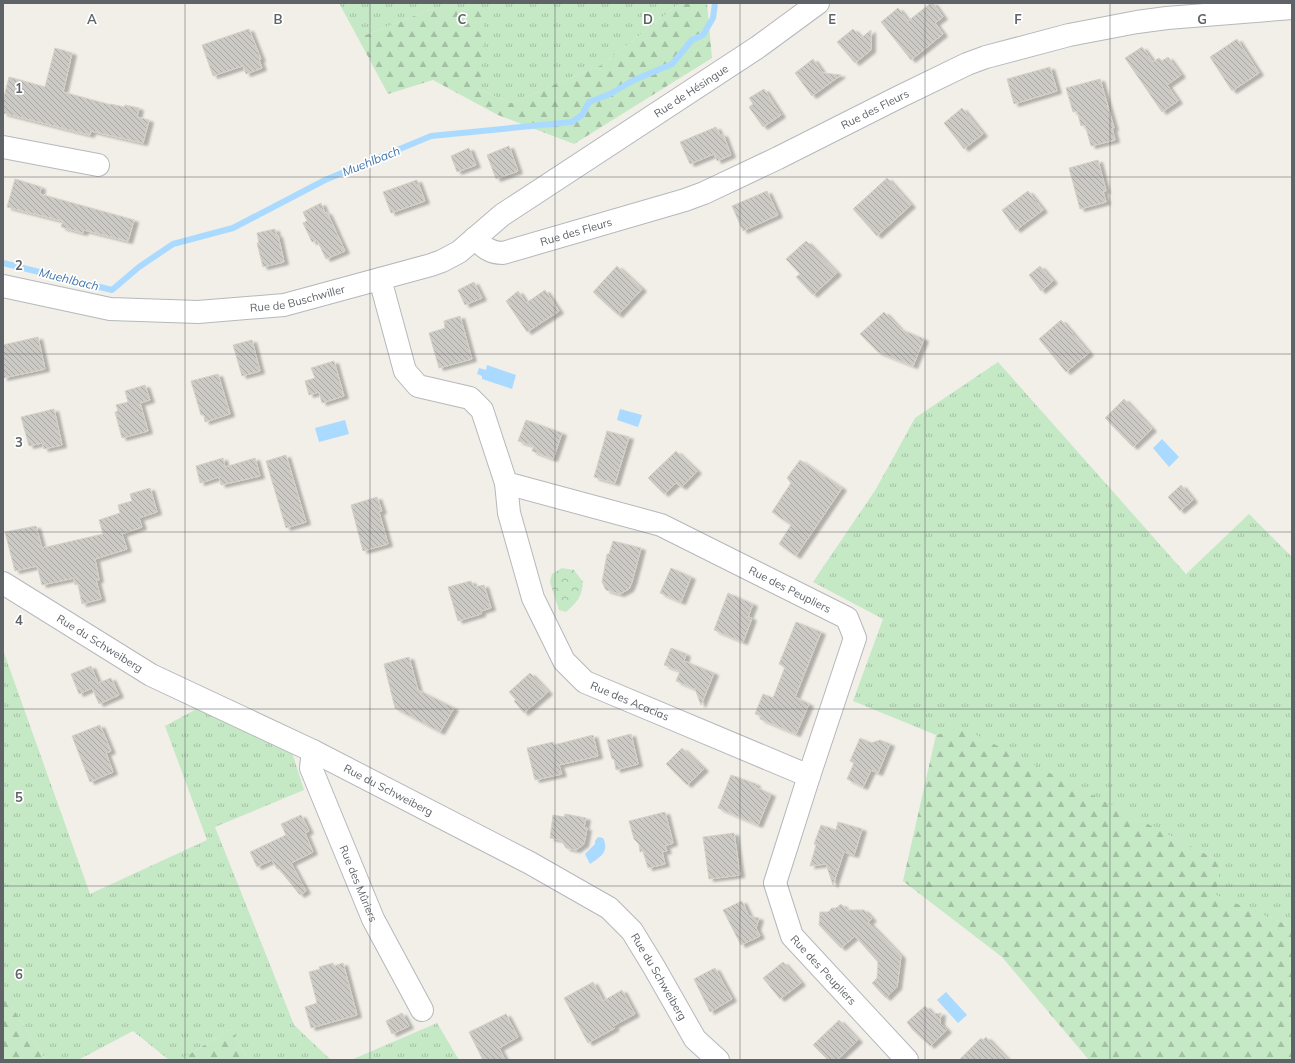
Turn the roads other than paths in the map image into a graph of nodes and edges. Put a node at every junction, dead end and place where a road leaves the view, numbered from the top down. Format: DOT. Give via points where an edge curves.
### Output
graph roads {
  1 [pos="818,3"];
  2 [pos="1292,8"];
  3 [pos="3,147"];
  4 [pos="98,164"];
  5 [pos="562,176"];
  6 [pos="475,238"];
  7 [pos="380,280"];
  8 [pos="3,286"];
  9 [pos="506,483"];
  10 [pos="3,583"];
  11 [pos="313,751"];
  12 [pos="809,776"];
  13 [pos="422,1010"];
  14 [pos="718,1060"];
  15 [pos="907,1060"];
  1 -- 5 [label="street, Rue de Hésingue" via="758,47"];
  2 -- 6 [label="street, Rue des Fleurs" via="1137,22 1069,35 986,57 898,97 728,182 685,200 503,254 491,252"];
  3 -- 4 [label="street"];
  5 -- 6 [label="street, Rue de Buschwiller" via="502,215"];
  6 -- 7 [label="street, Rue de Buschwiller" via="442,261"];
  7 -- 8 [label="street, Rue de Buschwiller" via="284,305 198,312 110,309"];
  7 -- 9 [label="street" via="405,372 418,386 470,398 482,410"];
  9 -- 12 [label="street, Rue des Acacias" via="508,513 533,598 564,661 585,682"];
  9 -- 12 [label="street, Rue des Peupliers" via="661,525 847,618 855,638"];
  10 -- 11 [label="street, Rue du Schweiberg" via="151,675"];
  11 -- 13 [label="street, Rue des Mûriers" via="311,768 373,919"];
  11 -- 14 [label="street, Rue du Schweiberg" via="530,863 609,908 632,931 694,1039"];
  12 -- 15 [label="street, Rue des Peupliers" via="775,883 792,936"];
}
